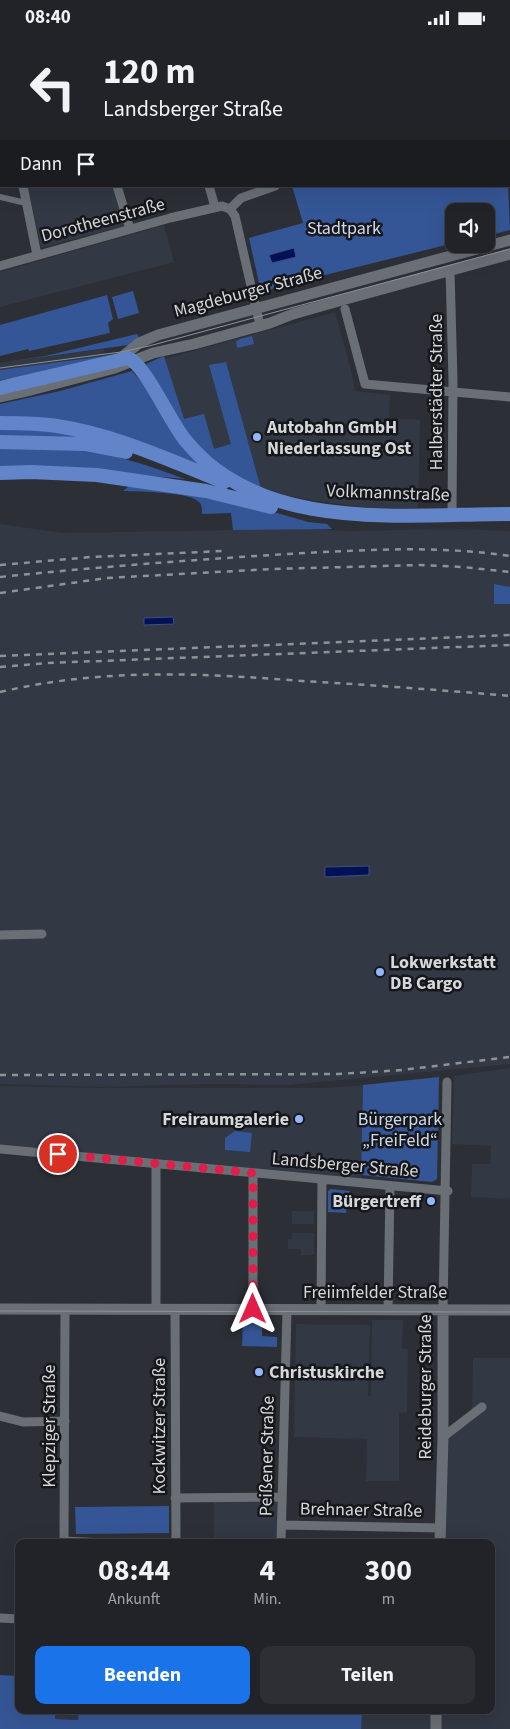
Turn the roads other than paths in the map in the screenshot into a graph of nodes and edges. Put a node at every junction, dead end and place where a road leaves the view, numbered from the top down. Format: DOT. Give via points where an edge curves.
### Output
graph roads {
  1 [pos="22,187"];
  2 [pos="117,187"];
  3 [pos="209,187"];
  4 [pos="272,187"];
  5 [pos="0,197"];
  6 [pos="26,203"];
  7 [pos="215,207"];
  8 [pos="230,209"];
  9 [pos="130,229"];
  10 [pos="510,240"];
  11 [pos="510,254"];
  12 [pos="37,255"];
  13 [pos="0,266"];
  14 [pos="450,271"];
  15 [pos="256,309"];
  16 [pos="345,309"];
  17 [pos="260,325"];
  18 [pos="127,359"];
  19 [pos="0,388"];
  20 [pos="454,392"];
  21 [pos="0,397"];
  22 [pos="510,397"];
  23 [pos="0,423"];
  24 [pos="0,442"];
  25 [pos="0,473"];
  26 [pos="243,494"];
  27 [pos="452,514"];
  28 [pos="510,514"];
  29 [pos="510,523"];
  30 [pos="42,934"];
  31 [pos="0,935"];
  32 [pos="447,1081"];
  33 [pos="0,1149"];
  34 [pos="156,1164"];
  35 [pos="253,1173"];
  36 [pos="322,1180"];
  37 [pos="390,1186"];
  38 [pos="446,1191"];
  39 [pos="0,1309"];
  40 [pos="65,1309"];
  41 [pos="156,1309"];
  42 [pos="175,1309"];
  43 [pos="253,1309"];
  44 [pos="288,1309"];
  45 [pos="321,1309"];
  46 [pos="388,1310"];
  47 [pos="443,1310"];
  48 [pos="510,1310"];
  49 [pos="482,1407"];
  50 [pos="0,1416"];
  51 [pos="65,1421"];
  52 [pos="443,1437"];
  53 [pos="282,1497"];
  54 [pos="175,1498"];
  55 [pos="282,1525"];
  56 [pos="440,1528"];
  57 [pos="64,1539"];
  58 [pos="176,1539"];
  59 [pos="281,1539"];
  60 [pos="440,1539"];
  61 [pos="0,1618"];
  62 [pos="15,1619"];
  63 [pos="436,1714"];
  64 [pos="436,1729"];
  1 -- 6 [label="street"];
  2 -- 9 [label="street"];
  3 -- 7 [label="street"];
  4 -- 8 [label="street" via="241,198"];
  5 -- 6 [label="street"];
  6 -- 12 [label="street"];
  7 -- 8 [label="street"];
  7 -- 9 [label="street, Dorotheenstraße"];
  8 -- 15 [label="street" via="235,216"];
  9 -- 12 [label="street, Dorotheenstraße"];
  10 -- 15 [label="street, Magdeburger Straße"];
  11 -- 14 [label="street, Magdeburger Straße"];
  12 -- 13 [label="street, Dorotheenstraße"];
  14 -- 17 [label="street, Magdeburger Straße"];
  14 -- 20 [label="street, Halberstädter Straße"];
  15 -- 17 [label="street"];
  15 -- 18 [label="street, Magdeburger Straße" via="145,340"];
  16 -- 20 [label="street" via="365,384"];
  17 -- 18 [label="street, Magdeburger Straße"];
  18 -- 19 [label="main road, Magdeburger Straße"];
  18 -- 21 [label="street, Magdeburger Straße" via="115,368"];
  18 -- 26 [label="main road, Volkmannstraße" via="142,370 184,439"];
  20 -- 22 [label="street"];
  20 -- 27 [label="street, Halberstädter Straße"];
  23 -- 26 [label="main road" via="56,426 97,434 223,482"];
  24 -- 26 [label="main road" via="106,447 158,462"];
  25 -- 26 [label="main road" via="96,475"];
  26 -- 27 [label="main road, Volkmannstraße" via="340,513"];
  26 -- 29 [label="main road, Volkmannstraße" via="313,519 340,522"];
  27 -- 28 [label="main road, Volkmannstraße"];
  30 -- 31 [label="street"];
  32 -- 38 [label="street, Reideburger Straße"];
  33 -- 34 [label="street, Landsberger Straße"];
  34 -- 35 [label="street, Landsberger Straße"];
  34 -- 41 [label="street"];
  35 -- 36 [label="street, Landsberger Straße"];
  35 -- 43 [label="street"];
  36 -- 37 [label="street, Landsberger Straße"];
  36 -- 45 [label="street"];
  37 -- 38 [label="street, Landsberger Straße"];
  37 -- 46 [label="street"];
  38 -- 47 [label="street, Reideburger Straße"];
  39 -- 40 [label="street, Freiimfelder Straße"];
  40 -- 41 [label="street, Freiimfelder Straße"];
  40 -- 51 [label="street, Klepziger Straße"];
  41 -- 42 [label="street, Freiimfelder Straße"];
  42 -- 43 [label="street, Freiimfelder Straße"];
  42 -- 54 [label="street, Kockwitzer Straße"];
  43 -- 44 [label="street, Freiimfelder Straße"];
  44 -- 45 [label="street, Freiimfelder Straße"];
  44 -- 53 [label="street, Peißener Straße"];
  45 -- 46 [label="street, Freiimfelder Straße"];
  46 -- 47 [label="street, Freiimfelder Straße"];
  47 -- 48 [label="street, Freiimfelder Straße"];
  47 -- 52 [label="street, Reideburger Straße"];
  49 -- 52 [label="street"];
  50 -- 51 [label="street" via="23,1422"];
  51 -- 57 [label="street, Klepziger Straße"];
  52 -- 56 [label="street, Reideburger Straße"];
  53 -- 54 [label="street"];
  53 -- 55 [label="street, Peißener Straße"];
  54 -- 58 [label="street, Kockwitzer Straße"];
  55 -- 56 [label="street, Brehnaer Straße"];
  55 -- 59 [label="street, Peißener Straße"];
  56 -- 60 [label="street, Reideburger Straße"];
  61 -- 62 [label="street"];
  63 -- 64 [label="street"];
}
